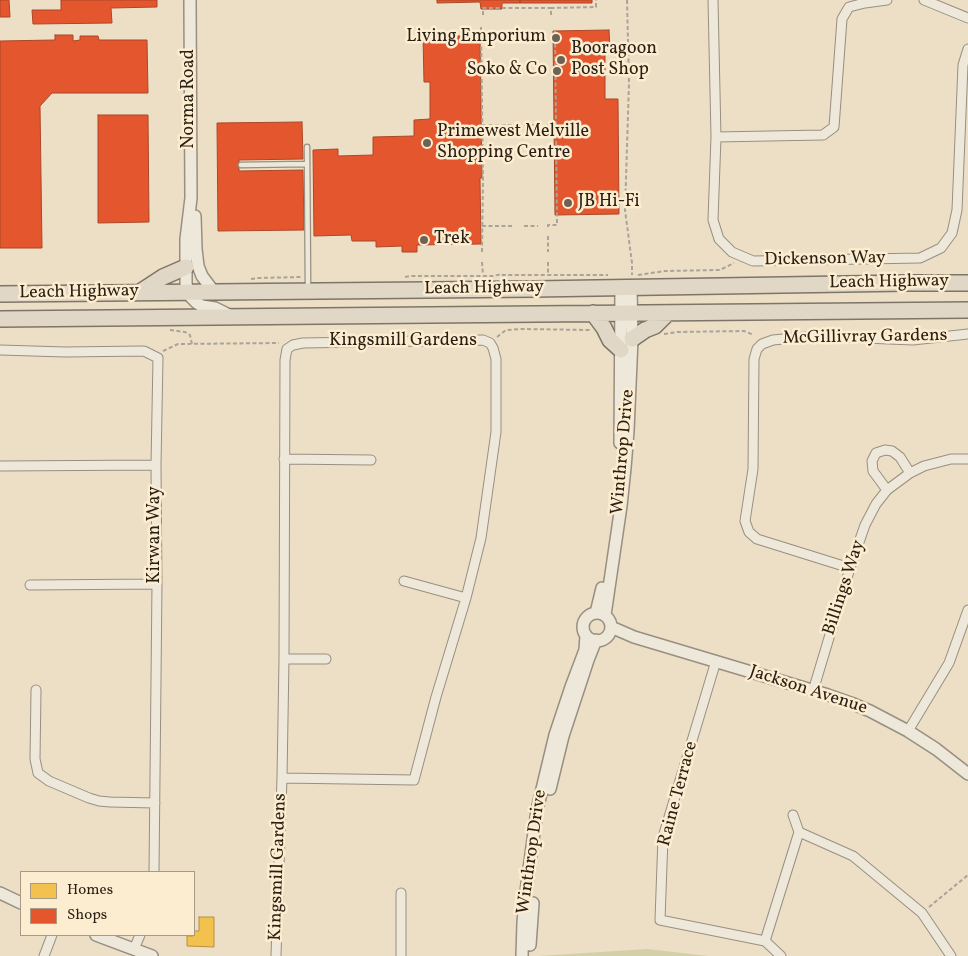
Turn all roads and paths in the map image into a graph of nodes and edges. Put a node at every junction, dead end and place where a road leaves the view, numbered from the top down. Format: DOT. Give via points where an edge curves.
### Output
graph roads {
  1 [pos="190,0"];
  2 [pos="596,0"];
  3 [pos="626,0"];
  4 [pos="713,0"];
  5 [pos="887,0"];
  6 [pos="924,0"];
  7 [pos="551,8"];
  8 [pos="483,15"];
  9 [pos="551,15"];
  10 [pos="968,18"];
  11 [pos="481,27"];
  12 [pos="555,28"];
  13 [pos="968,49"];
  14 [pos="556,124"];
  15 [pos="482,125"];
  16 [pos="514,125"];
  17 [pos="524,125"];
  18 [pos="537,125"];
  19 [pos="547,125"];
  20 [pos="716,137"];
  21 [pos="307,147"];
  22 [pos="307,164"];
  23 [pos="241,165"];
  24 [pos="191,198"];
  25 [pos="482,226"];
  26 [pos="514,226"];
  27 [pos="524,226"];
  28 [pos="538,226"];
  29 [pos="548,226"];
  30 [pos="548,236"];
  31 [pos="482,252"];
  32 [pos="548,252"];
  33 [pos="743,257"];
  34 [pos="482,262"];
  35 [pos="548,262"];
  36 [pos="186,267"];
  37 [pos="968,274"];
  38 [pos="548,275"];
  39 [pos="423,276"];
  40 [pos="482,276"];
  41 [pos="608,278"];
  42 [pos="907,283"];
  43 [pos="968,283"];
  44 [pos="626,287"];
  45 [pos="308,291"];
  46 [pos="140,292"];
  47 [pos="188,292"];
  48 [pos="214,292"];
  49 [pos="0,294"];
  50 [pos="968,310"];
  51 [pos="593,313"];
  52 [pos="626,313"];
  53 [pos="668,313"];
  54 [pos="232,317"];
  55 [pos="0,320"];
  56 [pos="167,328"];
  57 [pos="592,330"];
  58 [pos="663,334"];
  59 [pos="968,334"];
  60 [pos="754,335"];
  61 [pos="490,343"];
  62 [pos="192,344"];
  63 [pos="626,344"];
  64 [pos="287,348"];
  65 [pos="0,350"];
  66 [pos="155,357"];
  67 [pos="284,459"];
  68 [pos="968,459"];
  69 [pos="371,460"];
  70 [pos="156,465"];
  71 [pos="0,466"];
  72 [pos="910,473"];
  73 [pos="887,490"];
  74 [pos="850,568"];
  75 [pos="404,581"];
  76 [pos="157,584"];
  77 [pos="30,585"];
  78 [pos="466,598"];
  79 [pos="968,610"];
  80 [pos="600,614"];
  81 [pos="609,631"];
  82 [pos="591,638"];
  83 [pos="284,658"];
  84 [pos="326,658"];
  85 [pos="716,662"];
  86 [pos="36,690"];
  87 [pos="813,691"];
  88 [pos="908,731"];
  89 [pos="968,774"];
  90 [pos="282,778"];
  91 [pos="155,803"];
  92 [pos="793,815"];
  93 [pos="800,832"];
  94 [pos="154,871"];
  95 [pos="968,875"];
  96 [pos="0,893"];
  97 [pos="401,893"];
  98 [pos="20,903"];
  99 [pos="922,913"];
  100 [pos="52,936"];
  101 [pos="99,936"];
  102 [pos="140,936"];
  103 [pos="765,941"];
  104 [pos="134,950"];
  105 [pos="44,956"];
  106 [pos="152,956"];
  107 [pos="276,956"];
  108 [pos="401,956"];
  109 [pos="522,956"];
  110 [pos="530,956"];
  111 [pos="781,956"];
  112 [pos="951,956"];
  1 -- 24 [label="street, Norma Road"];
  2 -- 7 [label="path" via="596,7"];
  3 -- 33 [label="path" via="629,83 625,210 632,277 665,271 720,270"];
  4 -- 20 [label="street, Dickenson Way"];
  5 -- 20 [label="street" via="849,7 842,19 834,127 822,135"];
  6 -- 10 [label="street"];
  7 -- 8 [label="path" via="483,8"];
  7 -- 9 [label="path"];
  11 -- 15 [label="path"];
  12 -- 14 [label="path"];
  13 -- 33 [label="street, Dickenson Way" via="963,65 957,210 952,233 941,248 920,258 753,261"];
  14 -- 19 [label="path"];
  14 -- 29 [label="path" via="557,225"];
  15 -- 16 [label="path"];
  15 -- 25 [label="path"];
  17 -- 18 [label="path"];
  20 -- 33 [label="street, Dickenson Way" via="713,220 719,239 732,252"];
  21 -- 22 [label="lane"];
  22 -- 23 [label="lane"];
  22 -- 45 [label="lane"];
  24 -- 36 [label="street, Norma Road"];
  24 -- 48 [label="street, Norma Road" via="198,266"];
  25 -- 26 [label="path"];
  25 -- 31 [label="path"];
  27 -- 28 [label="path"];
  30 -- 32 [label="path"];
  34 -- 40 [label="path"];
  35 -- 38 [label="path"];
  36 -- 46 [label="highway"];
  36 -- 47 [label="street, Norma Road"];
  37 -- 42 [label="highway" via="940,274"];
  38 -- 40 [label="path"];
  38 -- 41 [label="path" via="608,275"];
  39 -- 40 [label="path"];
  42 -- 43 [label="highway, Leach Highway"];
  42 -- 44 [label="highway, Leach Highway"];
  44 -- 45 [label="highway, Leach Highway"];
  44 -- 52 [label="street, Winthrop Drive"];
  45 -- 48 [label="highway, Leach Highway"];
  46 -- 47 [label="highway, Leach Highway"];
  46 -- 49 [label="highway, Leach Highway"];
  47 -- 48 [label="highway, Leach Highway"];
  47 -- 54 [label="street" via="202,306 215,308"];
  50 -- 53 [label="highway, Leach Highway"];
  51 -- 52 [label="highway, Leach Highway"];
  51 -- 54 [label="highway, Leach Highway"];
  51 -- 63 [label="highway" via="610,340"];
  52 -- 53 [label="highway, Leach Highway"];
  52 -- 63 [label="street, Winthrop Drive"];
  53 -- 63 [label="highway" via="655,326"];
  54 -- 55 [label="highway, Leach Highway"];
  56 -- 62 [label="path" via="190,335"];
  57 -- 61 [label="path" via="506,330"];
  58 -- 60 [label="path" via="744,331"];
  59 -- 74 [label="street, McGillivray Gardens" via="913,340 824,335 773,340 757,349 754,359 753,469 745,521 749,532 758,539"];
  61 -- 64 [label="street, Kingsmill Gardens" via="483,340 303,342"];
  61 -- 78 [label="street, Kingsmill Gardens" via="496,359 496,432 482,538"];
  62 -- 64 [label="path" via="285,344"];
  62 -- 66 [label="path" via="178,344"];
  63 -- 80 [label="street, Winthrop Drive" via="618,470"];
  64 -- 67 [label="street, Kingsmill Gardens"];
  65 -- 66 [label="street" via="144,351"];
  66 -- 70 [label="street, Kirwan Way" via="158,358"];
  67 -- 69 [label="street"];
  67 -- 83 [label="street, Kingsmill Gardens"];
  68 -- 72 [label="street, Billings Way" via="951,459"];
  70 -- 71 [label="street"];
  70 -- 76 [label="street, Kirwan Way"];
  72 -- 73 [label="street, Billings Way"];
  72 -- 73 [label="street" via="892,451 876,453 872,461 873,471"];
  73 -- 74 [label="street, Billings Way" via="865,525"];
  74 -- 87 [label="street, Billings Way"];
  75 -- 78 [label="street"];
  76 -- 77 [label="street"];
  76 -- 91 [label="street, Kirwan Way"];
  78 -- 90 [label="street, Kingsmill Gardens" via="414,780"];
  79 -- 88 [label="street" via="948,663"];
  80 -- 81 [label="street" via="610,622"];
  80 -- 82 [label="street" via="588,616 584,623 584,632"];
  81 -- 82 [label="street" via="605,638"];
  81 -- 85 [label="street, Jackson Avenue"];
  82 -- 109 [label="street, Winthrop Drive" via="570,687 537,810 525,899"];
  82 -- 110 [label="street, Winthrop Drive" via="588,660 563,736 544,816 533,898"];
  83 -- 84 [label="street"];
  83 -- 90 [label="street, Kingsmill Gardens"];
  85 -- 87 [label="street, Jackson Avenue"];
  85 -- 103 [label="street, Raine Terrace" via="663,837 660,920"];
  86 -- 91 [label="street" via="34,759 38,773 49,781 99,801"];
  87 -- 88 [label="street, Jackson Avenue" via="864,709"];
  88 -- 89 [label="street, Jackson Avenue"];
  90 -- 107 [label="street, Kingsmill Gardens"];
  91 -- 94 [label="street, Kirwan Way"];
  92 -- 93 [label="street"];
  93 -- 99 [label="street" via="854,856"];
  93 -- 103 [label="street"];
  95 -- 99 [label="path"];
  96 -- 98 [label="street"];
  97 -- 108 [label="street"];
  99 -- 112 [label="street"];
  100 -- 105 [label="street"];
  101 -- 104 [label="street"];
  102 -- 104 [label="street"];
  103 -- 111 [label="street"];
  104 -- 106 [label="street"];
}
